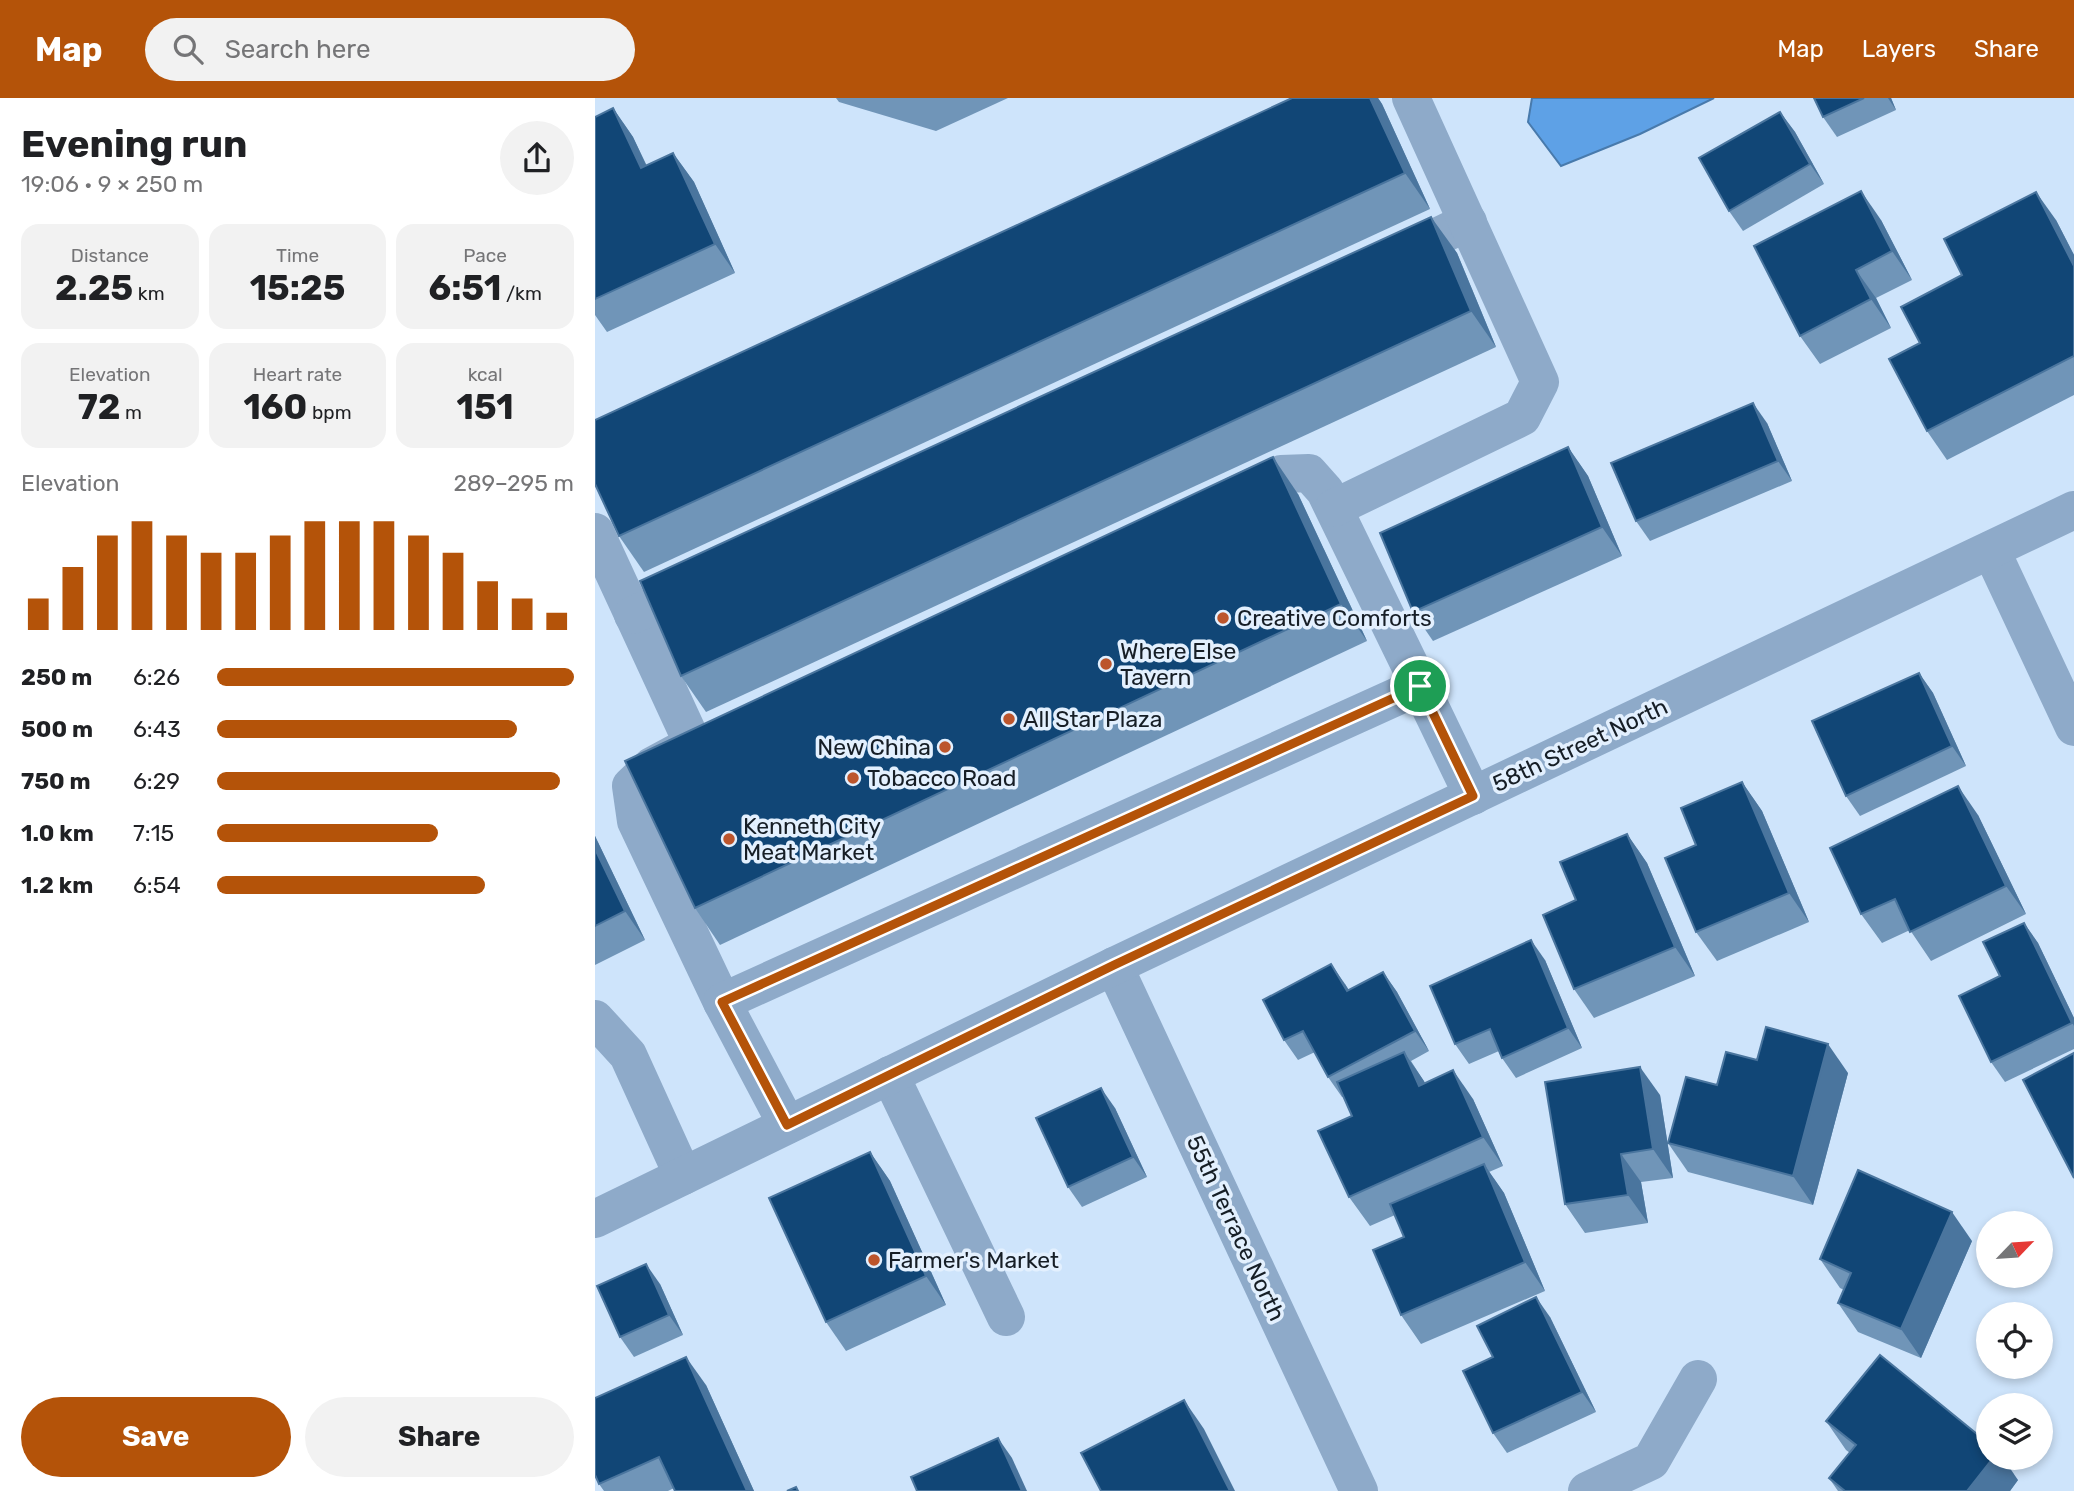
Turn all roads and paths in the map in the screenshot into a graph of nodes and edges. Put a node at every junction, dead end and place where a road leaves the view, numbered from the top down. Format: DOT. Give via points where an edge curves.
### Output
graph roads {
  1 [pos="1411,98"];
  2 [pos="1468,222"];
  3 [pos="1367,270"];
  4 [pos="1206,508"];
  5 [pos="1334,508"];
  6 [pos="2074,510"];
  7 [pos="595,532"];
  8 [pos="1991,550"];
  9 [pos="722,574"];
  10 [pos="633,615"];
  11 [pos="1420,686"];
  12 [pos="2074,727"];
  13 [pos="1473,796"];
  14 [pos="1114,965"];
  15 [pos="722,1002"];
  16 [pos="595,1019"];
  17 [pos="890,1074"];
  18 [pos="787,1125"];
  19 [pos="683,1176"];
  20 [pos="595,1219"];
  21 [pos="1006,1317"];
  22 [pos="1698,1379"];
  23 [pos="1359,1491"];
  24 [pos="1587,1491"];
  1 -- 2 [label="street"];
  2 -- 3 [label="street"];
  2 -- 5 [label="street" via="1540,382 1522,416"];
  4 -- 5 [label="street" via="1282,474 1309,473"];
  5 -- 11 [label="street"];
  6 -- 8 [label="street, 58th Street North"];
  7 -- 10 [label="street"];
  8 -- 12 [label="street"];
  8 -- 13 [label="street, 58th Street North"];
  9 -- 10 [label="street"];
  10 -- 15 [label="street" via="706,738 652,766 631,786 636,821"];
  11 -- 13 [label="street"];
  11 -- 15 [label="street"];
  13 -- 14 [label="street, 58th Street North"];
  14 -- 17 [label="street, 58th Street North"];
  14 -- 23 [label="street, 55th Terrace North"];
  15 -- 18 [label="street"];
  16 -- 19 [label="street" via="628,1055"];
  17 -- 18 [label="street, 58th Street North"];
  17 -- 21 [label="street"];
  18 -- 19 [label="street, 58th Street North"];
  19 -- 20 [label="street, 58th Street North"];
  22 -- 24 [label="street" via="1651,1461"];
}
